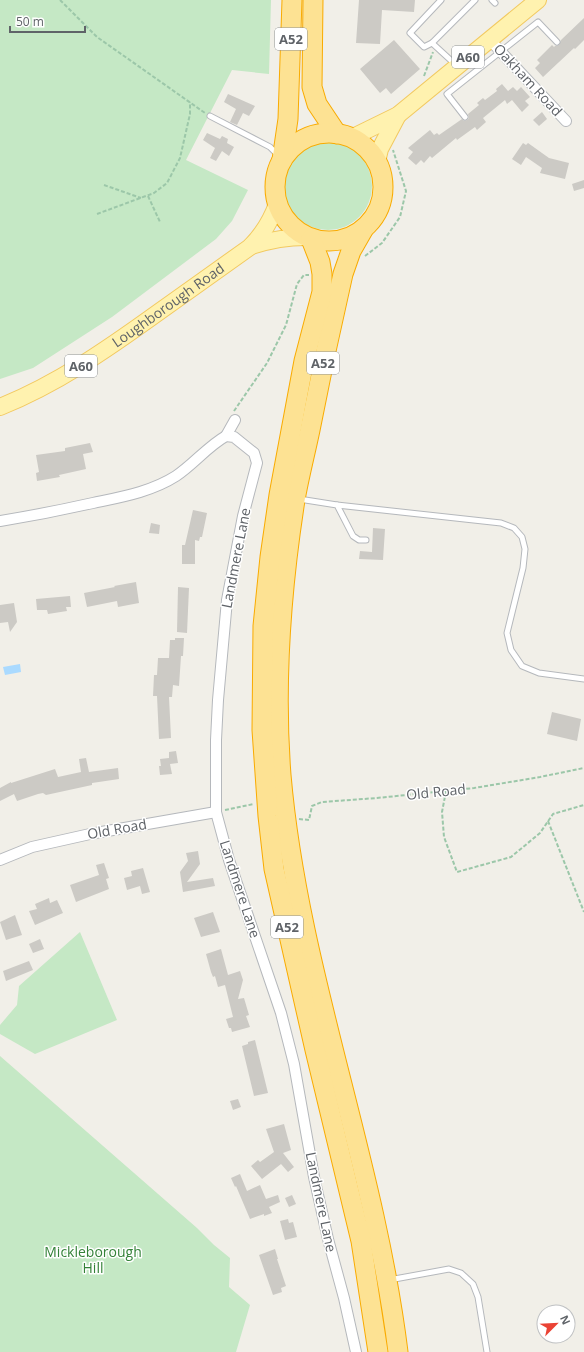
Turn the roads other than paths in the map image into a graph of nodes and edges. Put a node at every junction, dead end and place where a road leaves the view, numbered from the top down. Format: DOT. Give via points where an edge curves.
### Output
graph roads {
  1 [pos="292,0"];
  2 [pos="313,0"];
  3 [pos="441,0"];
  4 [pos="475,0"];
  5 [pos="538,0"];
  6 [pos="489,39"];
  7 [pos="557,42"];
  8 [pos="434,44"];
  9 [pos="500,51"];
  10 [pos="457,66"];
  11 [pos="398,115"];
  12 [pos="210,116"];
  13 [pos="465,117"];
  14 [pos="566,122"];
  15 [pos="344,136"];
  16 [pos="282,160"];
  17 [pos="377,162"];
  18 [pos="277,204"];
  19 [pos="363,230"];
  20 [pos="308,238"];
  21 [pos="250,247"];
  22 [pos="0,407"];
  23 [pos="235,420"];
  24 [pos="226,436"];
  25 [pos="296,499"];
  26 [pos="337,505"];
  27 [pos="0,521"];
  28 [pos="366,540"];
  29 [pos="584,679"];
  30 [pos="216,812"];
  31 [pos="0,860"];
  32 [pos="386,1280"];
  33 [pos="356,1352"];
  34 [pos="378,1352"];
  35 [pos="398,1352"];
  36 [pos="487,1352"];
  1 -- 16 [label="highway, A52" via="288,119"];
  2 -- 15 [label="highway, A52" via="312,87 317,104"];
  3 -- 8 [label="lane" via="410,33 424,47"];
  4 -- 8 [label="lane"];
  5 -- 6 [label="main road, A60"];
  6 -- 9 [label="street, Oakham Road"];
  6 -- 10 [label="main road, A60"];
  7 -- 9 [label="lane" via="538,22"];
  8 -- 10 [label="lane"];
  9 -- 13 [label="lane" via="447,94"];
  9 -- 14 [label="street, Oakham Road"];
  10 -- 11 [label="main road, A60"];
  11 -- 15 [label="main road, A60"];
  11 -- 17 [label="main road, A60" via="380,149"];
  12 -- 16 [label="lane" via="270,147"];
  15 -- 16 [label="highway, A52" via="324,133 312,136 290,150"];
  15 -- 17 [label="highway, A52" via="362,144"];
  16 -- 18 [label="highway, A52" via="275,181"];
  17 -- 19 [label="highway, A52" via="384,186 382,199 372,221"];
  18 -- 20 [label="highway, A52" via="291,226"];
  18 -- 21 [label="main road, Loughborough Road / A60" via="262,235"];
  19 -- 20 [label="highway, A52" via="338,241 324,242"];
  19 -- 25 [label="highway, A52" via="351,251 343,274"];
  20 -- 21 [label="main road, Loughborough Road / A60" via="274,239"];
  20 -- 34 [label="highway, A52" via="320,262 322,292 304,362 270,557 263,626 262,730 274,869 314,1050 361,1241"];
  21 -- 22 [label="main road, Loughborough Road / A60" via="111,347 50,384"];
  23 -- 24 [label="street"];
  24 -- 27 [label="street" via="176,476 141,492"];
  24 -- 30 [label="street, Landmere Lane" via="234,437 254,453 257,462 243,516 227,600 218,700"];
  25 -- 26 [label="lane"];
  25 -- 32 [label="highway, A52" via="287,558 281,627 279,728 283,792 305,931 363,1170"];
  26 -- 28 [label="lane" via="353,536 359,540"];
  26 -- 29 [label="lane" via="501,523 514,528 522,537 525,549 523,568 507,633 511,650 522,666 539,673"];
  30 -- 31 [label="street, Old Road" via="90,834 32,847"];
  30 -- 33 [label="street, Landmere Lane" via="229,860 281,1013 294,1064 314,1177"];
  32 -- 35 [label="highway, A52"];
  32 -- 36 [label="lane" via="449,1269 461,1273 473,1284 478,1297"];
}
